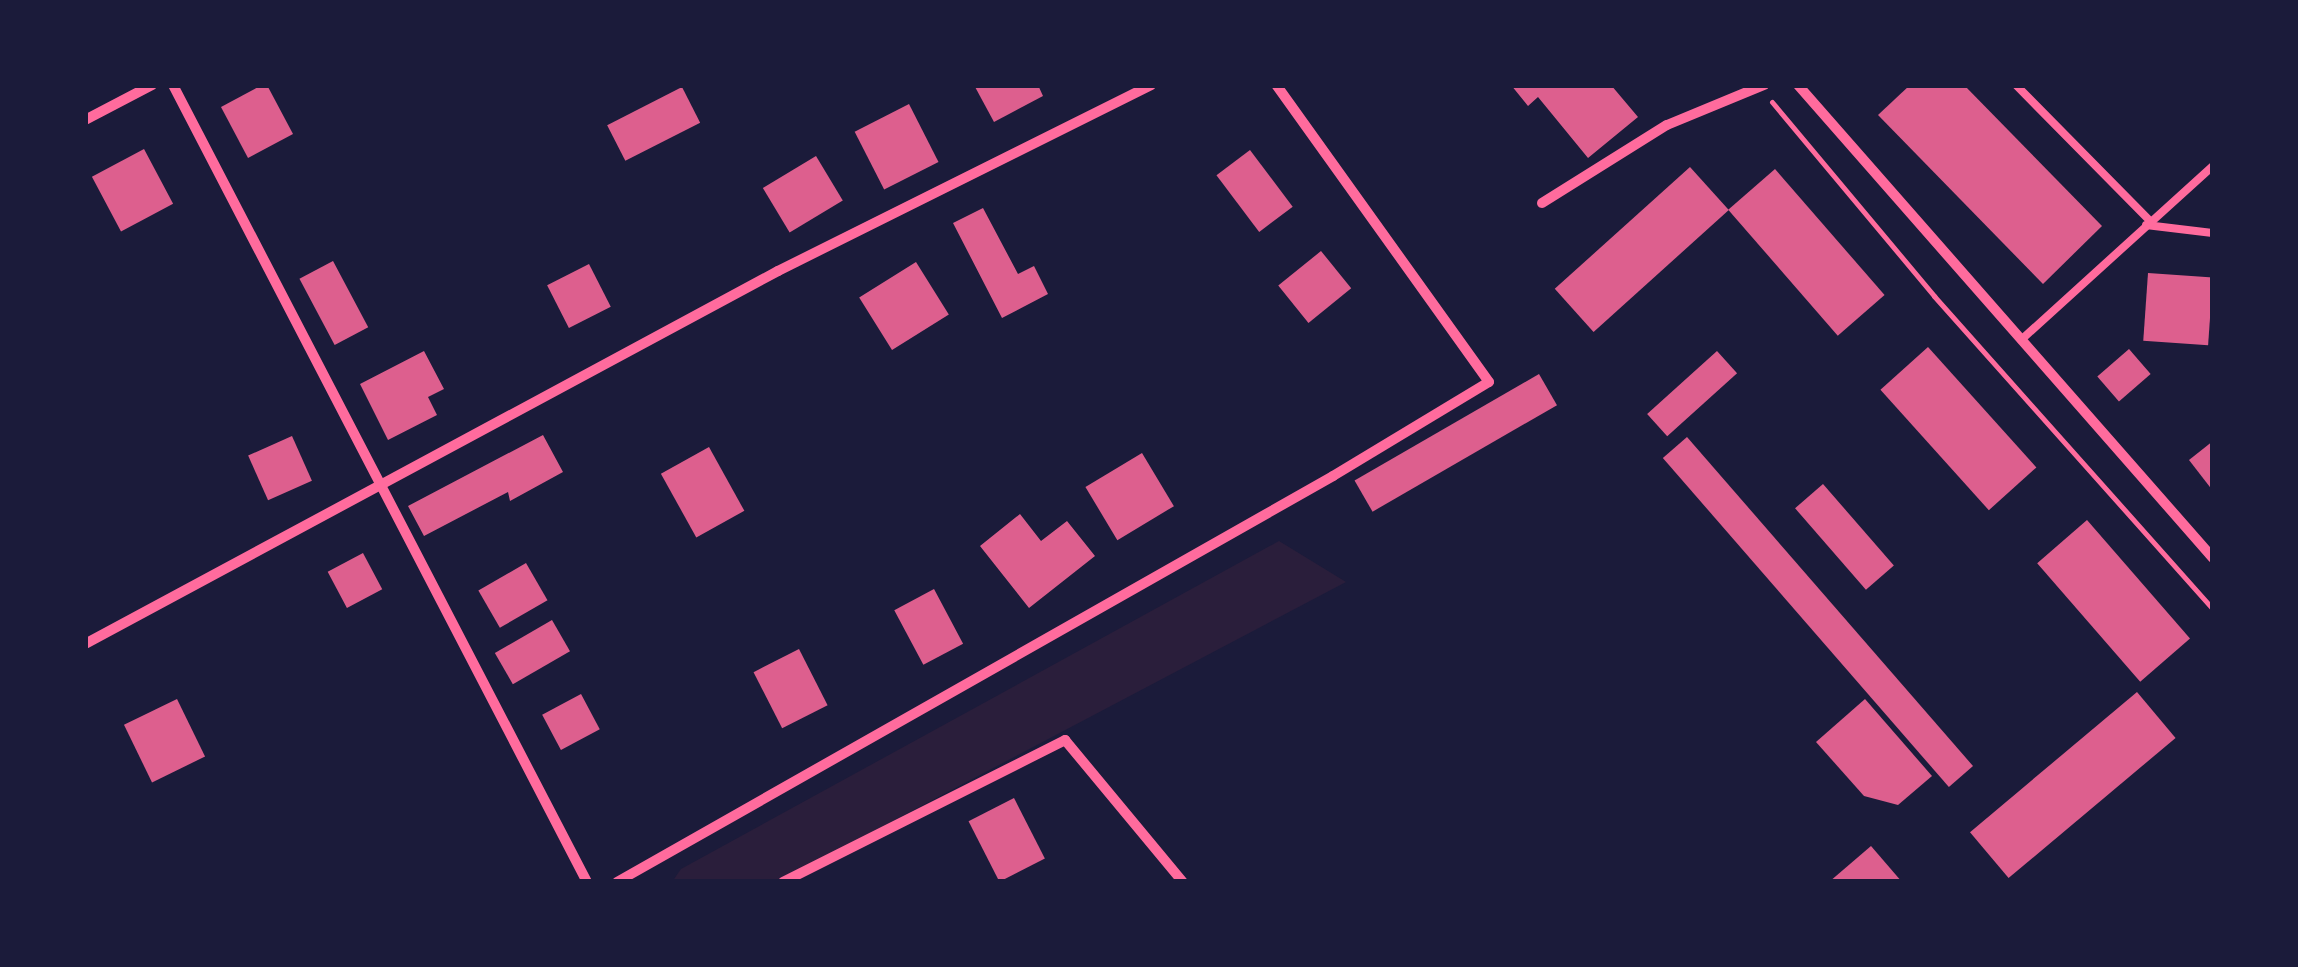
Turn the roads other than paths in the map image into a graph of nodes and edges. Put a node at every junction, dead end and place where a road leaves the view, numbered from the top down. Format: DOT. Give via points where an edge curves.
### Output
graph roads {
  1 [pos="152,85"];
  2 [pos="173,85"];
  3 [pos="1151,85"];
  4 [pos="1276,85"];
  5 [pos="1798,85"];
  6 [pos="1762,86"];
  7 [pos="2022,87"];
  8 [pos="85,120"];
  9 [pos="2213,166"];
  10 [pos="1542,203"];
  11 [pos="2148,224"];
  12 [pos="2213,233"];
  13 [pos="2020,340"];
  14 [pos="379,487"];
  15 [pos="2213,558"];
  16 [pos="85,644"];
  17 [pos="587,882"];
  18 [pos="617,882"];
  19 [pos="784,882"];
  20 [pos="1183,882"];
  1 -- 8 [label="street"];
  2 -- 14 [label="street"];
  3 -- 14 [label="street" via="778,270"];
  4 -- 18 [label="street" via="1489,382"];
  5 -- 13 [label="street"];
  6 -- 10 [label="street" via="1668,124"];
  7 -- 11 [label="lane"];
  9 -- 11 [label="lane"];
  11 -- 12 [label="lane"];
  11 -- 13 [label="lane"];
  13 -- 15 [label="street"];
  14 -- 16 [label="street"];
  14 -- 17 [label="street"];
  19 -- 20 [label="street" via="1065,740"];
}
